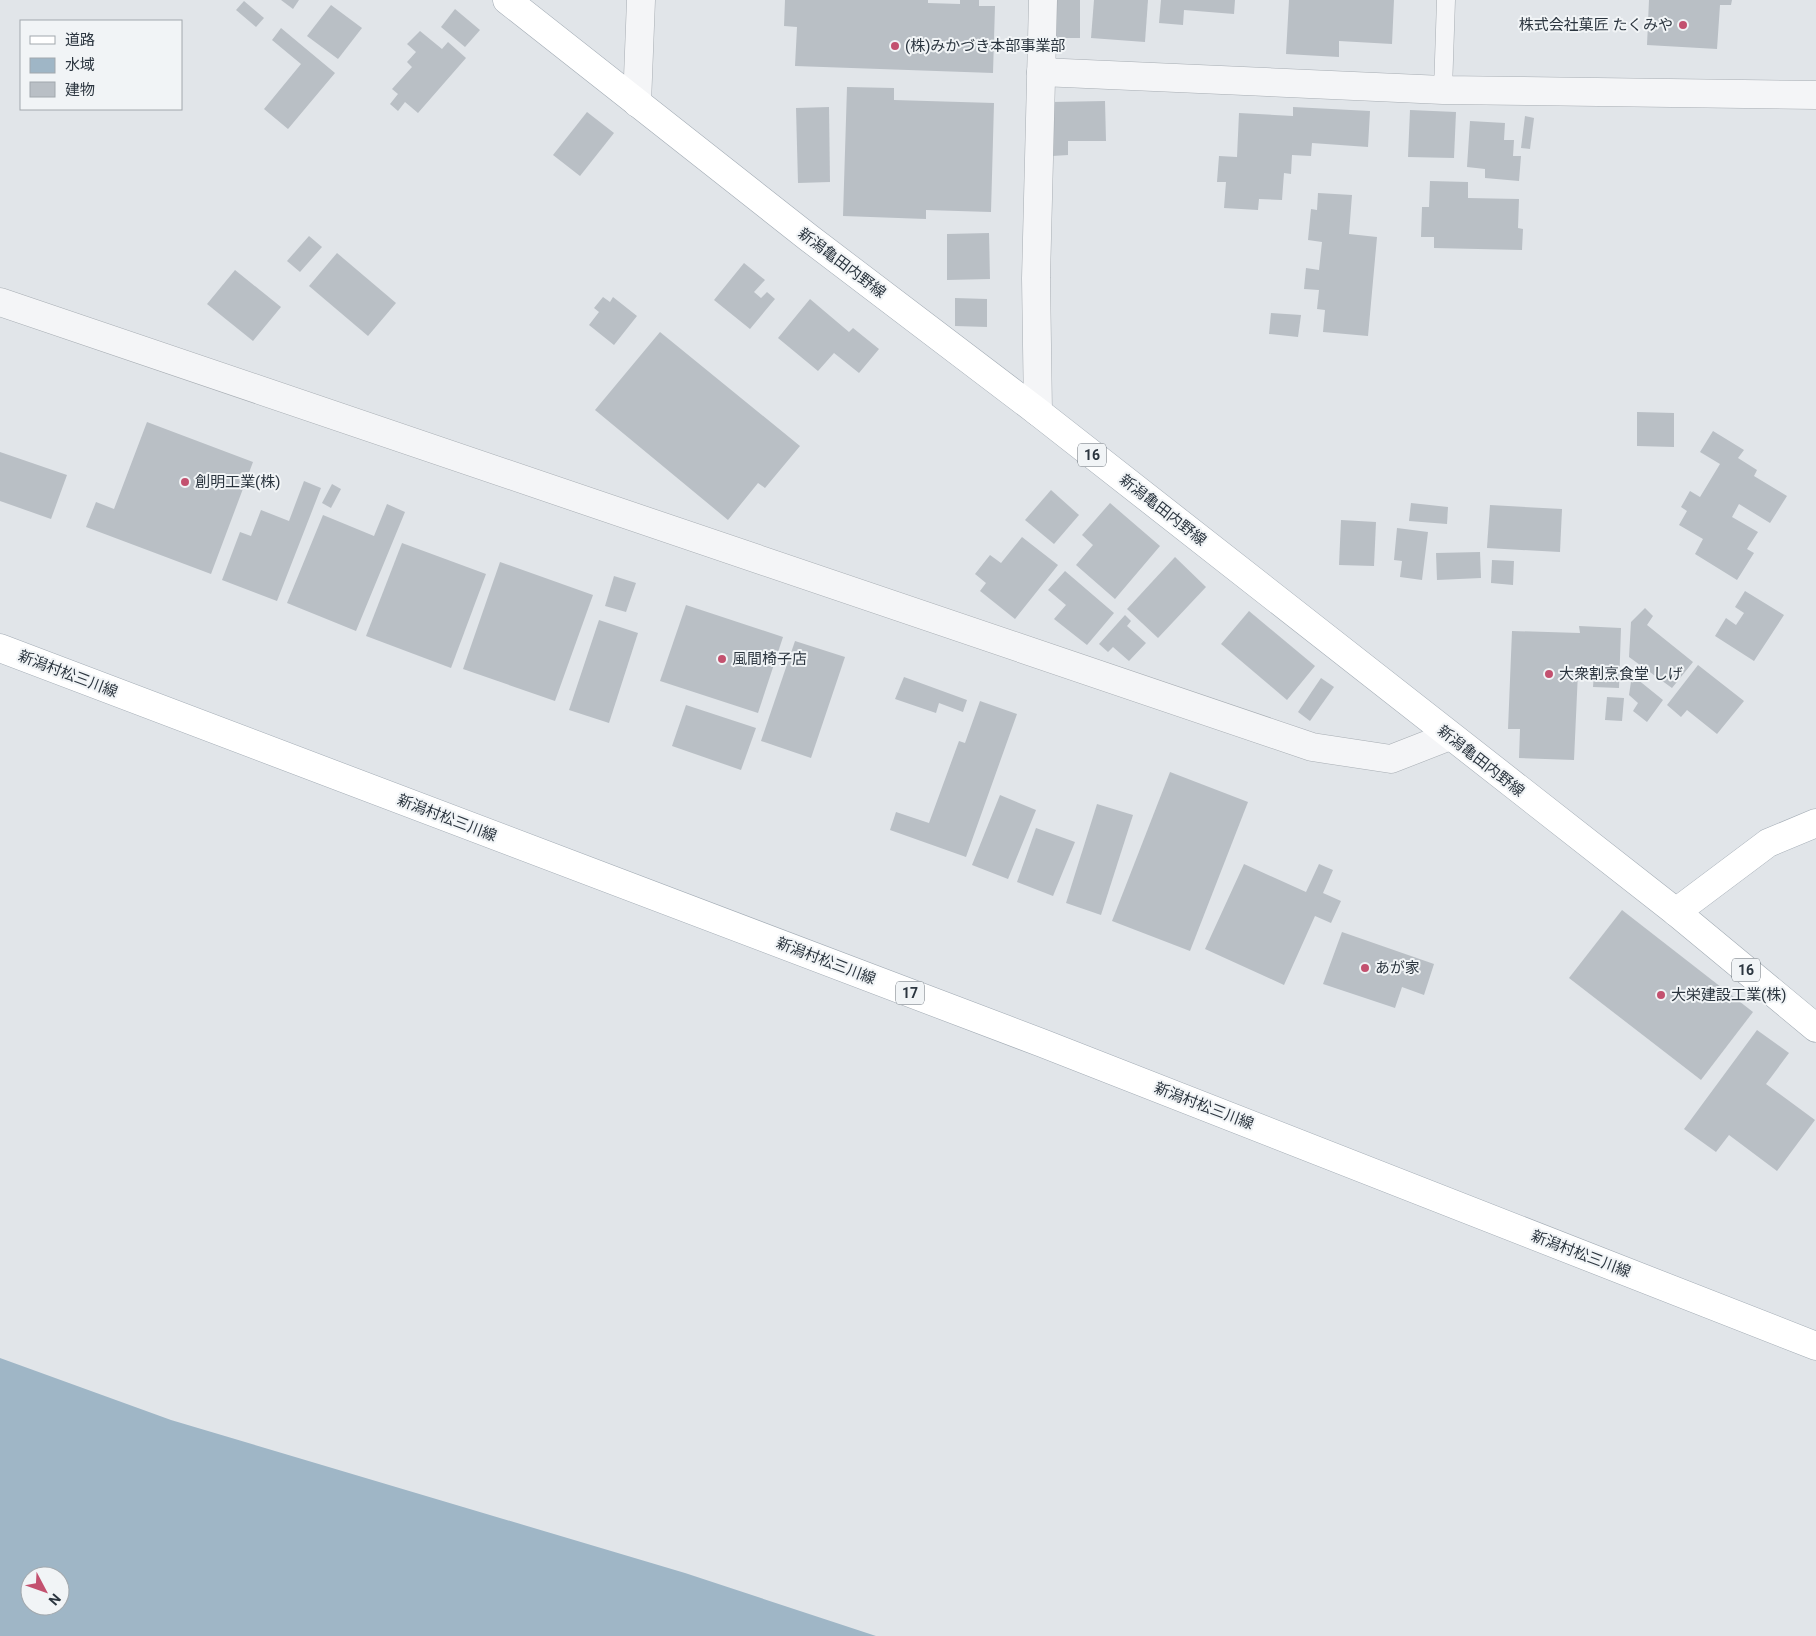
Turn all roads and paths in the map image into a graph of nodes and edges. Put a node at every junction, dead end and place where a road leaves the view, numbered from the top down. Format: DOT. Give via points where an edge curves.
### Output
graph roads {
  1 [pos="507,0"];
  2 [pos="641,0"];
  3 [pos="1043,0"];
  4 [pos="1446,0"];
  5 [pos="1041,72"];
  6 [pos="1443,90"];
  7 [pos="1816,95"];
  8 [pos="637,103"];
  9 [pos="0,302"];
  10 [pos="1038,412"];
  11 [pos="0,648"];
  12 [pos="1450,736"];
  13 [pos="1816,823"];
  14 [pos="1676,912"];
  15 [pos="1816,1028"];
  16 [pos="1816,1346"];
  1 -- 8 [label="main road, 新潟亀田内野線 / 16"];
  2 -- 8 [label="street"];
  3 -- 5 [label="street"];
  4 -- 6 [label="lane"];
  5 -- 6 [label="street"];
  5 -- 10 [label="street" via="1036,278"];
  6 -- 7 [label="street"];
  8 -- 10 [label="main road, 新潟亀田内野線 / 16"];
  9 -- 12 [label="street" via="1312,747 1391,759"];
  10 -- 12 [label="main road, 新潟亀田内野線 / 16"];
  11 -- 16 [label="main road, 新潟村松三川線 / 17" via="1033,1039"];
  12 -- 14 [label="main road, 新潟亀田内野線 / 16"];
  13 -- 14 [label="main road" via="1768,843"];
  14 -- 15 [label="main road, 新潟亀田内野線 / 16"];
}
